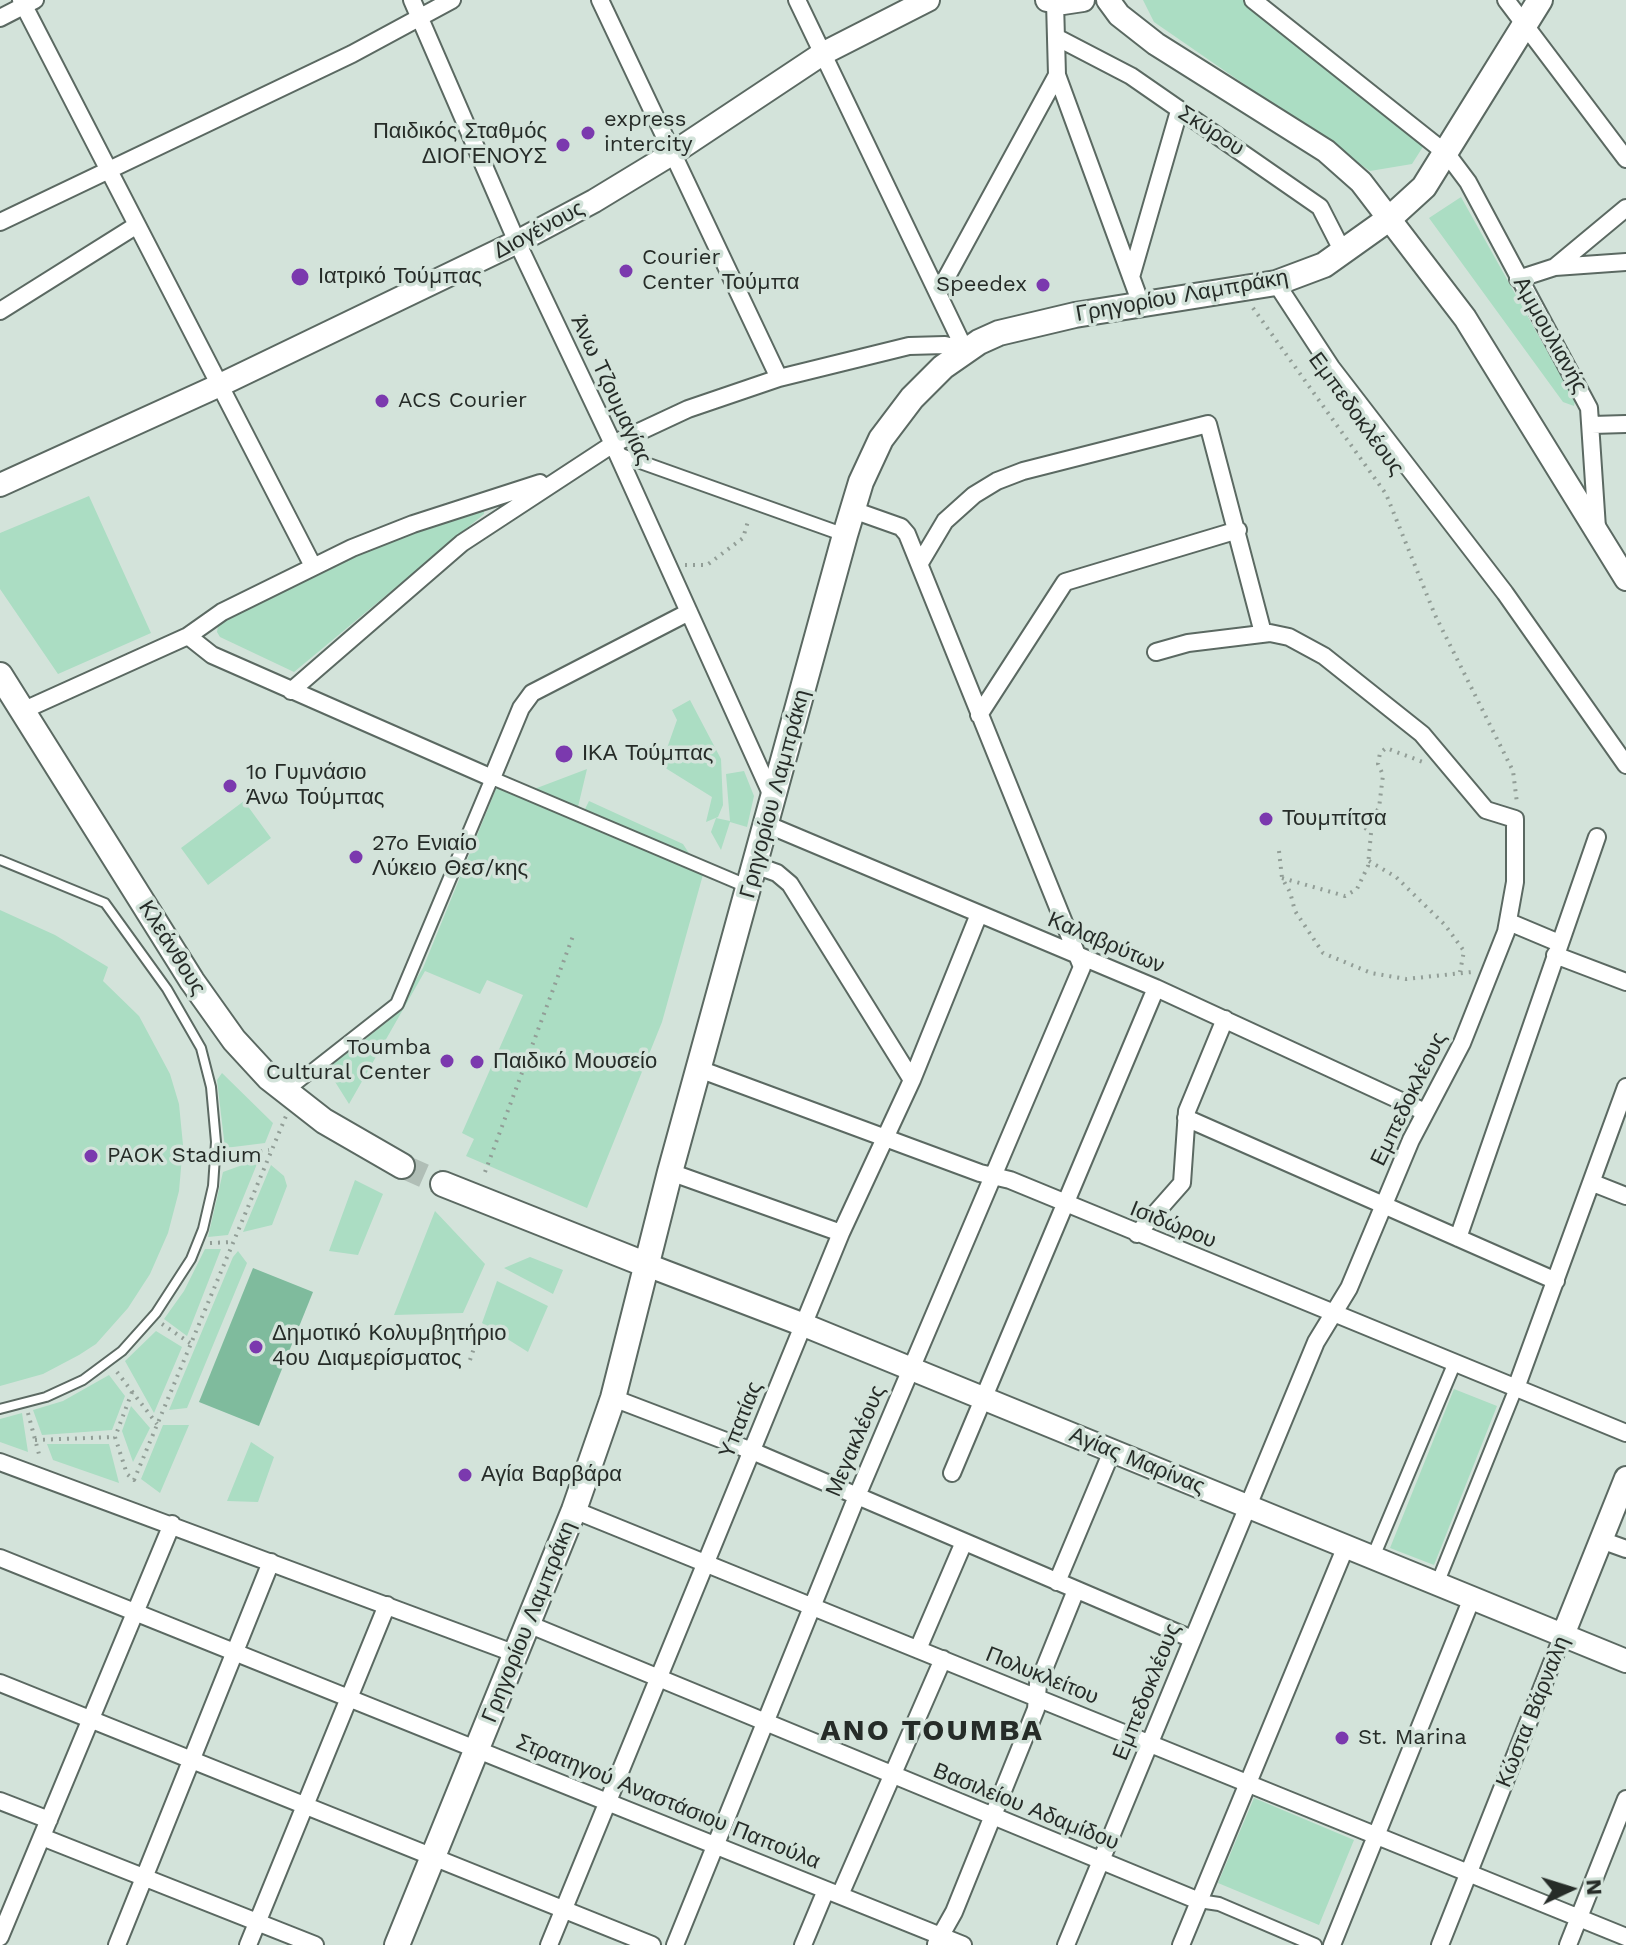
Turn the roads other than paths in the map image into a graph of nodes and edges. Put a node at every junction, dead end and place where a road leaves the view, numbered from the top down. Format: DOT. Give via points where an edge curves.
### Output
graph roads {
  1 [pos="412,0"];
  2 [pos="452,0"];
  3 [pos="600,0"];
  4 [pos="797,0"];
  5 [pos="928,0"];
  6 [pos="1083,0"];
  7 [pos="1108,0"];
  8 [pos="1253,0"];
  9 [pos="1506,0"];
  10 [pos="1540,0"];
  11 [pos="1051,1"];
  12 [pos="26,2"];
  13 [pos="0,18"];
  14 [pos="421,19"];
  15 [pos="1526,24"];
  16 [pos="1056,37"];
  17 [pos="822,54"];
  18 [pos="1057,75"];
  19 [pos="1179,111"];
  20 [pos="673,153"];
  21 [pos="1447,154"];
  22 [pos="1626,159"];
  23 [pos="107,168"];
  24 [pos="1626,208"];
  25 [pos="1390,218"];
  26 [pos="0,222"];
  27 [pos="137,225"];
  28 [pos="517,242"];
  29 [pos="1343,252"];
  30 [pos="1626,262"];
  31 [pos="1555,267"];
  32 [pos="1131,277"];
  33 [pos="1518,279"];
  34 [pos="1276,283"];
  35 [pos="938,293"];
  36 [pos="1141,304"];
  37 [pos="0,311"];
  38 [pos="965,350"];
  39 [pos="779,378"];
  40 [pos="220,385"];
  41 [pos="1626,424"];
  42 [pos="1592,425"];
  43 [pos="616,449"];
  44 [pos="561,476"];
  45 [pos="0,485"];
  46 [pos="853,510"];
  47 [pos="1238,530"];
  48 [pos="1597,534"];
  49 [pos="845,535"];
  50 [pos="920,563"];
  51 [pos="313,566"];
  52 [pos="1626,578"];
  53 [pos="689,612"];
  54 [pos="1263,633"];
  55 [pos="188,636"];
  56 [pos="1156,652"];
  57 [pos="0,675"];
  58 [pos="291,691"];
  59 [pos="22,711"];
  60 [pos="979,715"];
  61 [pos="1626,765"];
  62 [pos="492,778"];
  63 [pos="773,798"];
  64 [pos="766,824"];
  65 [pos="1597,837"];
  66 [pos="0,860"];
  67 [pos="752,876"];
  68 [pos="979,914"];
  69 [pos="1509,922"];
  70 [pos="1557,949"];
  71 [pos="1081,957"];
  72 [pos="1626,982"];
  73 [pos="1156,988"];
  74 [pos="1225,1019"];
  75 [pos="699,1069"];
  76 [pos="912,1080"];
  77 [pos="1626,1087"];
  78 [pos="291,1096"];
  79 [pos="1425,1112"];
  80 [pos="1186,1118"];
  81 [pos="886,1137"];
  82 [pos="402,1166"];
  83 [pos="670,1172"];
  84 [pos="995,1177"];
  85 [pos="1593,1183"];
  86 [pos="443,1184"];
  87 [pos="1626,1196"];
  88 [pos="1067,1204"];
  89 [pos="1383,1205"];
  90 [pos="841,1233"];
  91 [pos="1137,1234"];
  92 [pos="1458,1238"];
  93 [pos="647,1265"];
  94 [pos="1556,1281"];
  95 [pos="1333,1314"];
  96 [pos="804,1325"];
  97 [pos="1455,1362"];
  98 [pos="911,1368"];
  99 [pos="1516,1388"];
  100 [pos="613,1398"];
  101 [pos="984,1398"];
  102 [pos="0,1409"];
  103 [pos="1626,1433"];
  104 [pos="752,1451"];
  105 [pos="1112,1451"];
  106 [pos="0,1462"];
  107 [pos="952,1473"];
  108 [pos="1626,1478"];
  109 [pos="857,1496"];
  110 [pos="1247,1506"];
  111 [pos="574,1510"];
  112 [pos="172,1524"];
  113 [pos="1601,1540"];
  114 [pos="964,1542"];
  115 [pos="1346,1546"];
  116 [pos="1626,1549"];
  117 [pos="1373,1557"];
  118 [pos="0,1558"];
  119 [pos="271,1562"];
  120 [pos="705,1563"];
  121 [pos="1057,1582"];
  122 [pos="1437,1584"];
  123 [pos="1076,1590"];
  124 [pos="1472,1598"];
  125 [pos="387,1605"];
  126 [pos="813,1607"];
  127 [pos="137,1612"];
  128 [pos="528,1624"];
  129 [pos="1563,1635"];
  130 [pos="1192,1639"];
  131 [pos="918,1649"];
  132 [pos="233,1652"];
  133 [pos="516,1654"];
  134 [pos="943,1659"];
  135 [pos="1626,1661"];
  136 [pos="658,1679"];
  137 [pos="0,1683"];
  138 [pos="1037,1698"];
  139 [pos="349,1699"];
  140 [pos="92,1719"];
  141 [pos="765,1725"];
  142 [pos="1150,1744"];
  143 [pos="478,1749"];
  144 [pos="189,1759"];
  145 [pos="891,1776"];
  146 [pos="1248,1783"];
  147 [pos="0,1801"];
  148 [pos="608,1802"];
  149 [pos="1625,1803"];
  150 [pos="304,1807"];
  151 [pos="992,1817"];
  152 [pos="49,1820"];
  153 [pos="1377,1835"];
  154 [pos="42,1837"];
  155 [pos="716,1845"];
  156 [pos="434,1859"];
  157 [pos="1102,1861"];
  158 [pos="1469,1873"];
  159 [pos="144,1877"];
  160 [pos="833,1892"];
  161 [pos="1199,1901"];
  162 [pos="564,1910"];
  163 [pos="1579,1918"];
  164 [pos="257,1923"];
  165 [pos="0,1937"];
  166 [pos="1626,1937"];
  167 [pos="937,1940"];
  168 [pos="117,1945"];
  169 [pos="248,1945"];
  170 [pos="315,1945"];
  171 [pos="397,1945"];
  172 [pos="549,1945"];
  173 [pos="652,1945"];
  174 [pos="675,1945"];
  175 [pos="803,1945"];
  176 [pos="963,1945"];
  177 [pos="1066,1945"];
  178 [pos="1181,1945"];
  179 [pos="1315,1945"];
  180 [pos="1332,1945"];
  181 [pos="1440,1945"];
  182 [pos="1568,1945"];
  1 -- 14 [label="street, Άνω Τζουμαγίας"];
  2 -- 14 [label="street"];
  3 -- 20 [label="street"];
  4 -- 17 [label="street"];
  5 -- 17 [label="street, Διογένους"];
  6 -- 11 [label="street"];
  7 -- 25 [label="street, Σκύρου" via="1156,44 1326,151"];
  8 -- 21 [label="street"];
  9 -- 15 [label="street"];
  10 -- 15 [label="main road, Γρηγορίου Λαμπράκη"];
  11 -- 16 [label="street"];
  12 -- 13 [label="street"];
  12 -- 23 [label="street"];
  14 -- 23 [label="street"];
  14 -- 28 [label="street, Άνω Τζουμαγίας"];
  15 -- 21 [label="main road, Γρηγορίου Λαμπράκη"];
  15 -- 22 [label="street"];
  16 -- 18 [label="street"];
  16 -- 19 [label="street, Σκύρου" via="1131,76"];
  17 -- 20 [label="street, Διογένους"];
  17 -- 35 [label="street"];
  18 -- 32 [label="street"];
  18 -- 35 [label="street"];
  19 -- 29 [label="street, Σκύρου" via="1320,207"];
  19 -- 32 [label="street"];
  20 -- 28 [label="street, Διογένους"];
  20 -- 39 [label="street"];
  21 -- 25 [label="main road, Γρηγορίου Λαμπράκη" via="1424,187"];
  21 -- 33 [label="street, Αμμουλιανής" via="1468,182"];
  23 -- 26 [label="street"];
  23 -- 27 [label="street"];
  24 -- 31 [label="street"];
  25 -- 29 [label="main road, Γρηγορίου Λαμπράκη"];
  25 -- 48 [label="street, Αμμουλιανής" via="1465,318"];
  27 -- 37 [label="street"];
  27 -- 40 [label="street"];
  28 -- 40 [label="street, Διογένους"];
  28 -- 43 [label="street, Άνω Τζουμαγίας"];
  29 -- 34 [label="main road, Γρηγορίου Λαμπράκη" via="1315,271"];
  30 -- 31 [label="street"];
  31 -- 33 [label="street"];
  32 -- 36 [label="street"];
  33 -- 42 [label="street, Αμμουλιανής" via="1585,401"];
  34 -- 36 [label="main road, Γρηγορίου Λαμπράκη"];
  34 -- 61 [label="street" via="1324,357 1498,584"];
  35 -- 38 [label="street"];
  36 -- 38 [label="main road, Γρηγορίου Λαμπράκη" via="1024,325"];
  38 -- 39 [label="street" via="909,346"];
  38 -- 46 [label="main road, Γρηγορίου Λαμπράκη" via="897,416 869,464"];
  39 -- 43 [label="street" via="688,409"];
  40 -- 45 [label="street, Διογένους"];
  40 -- 51 [label="street"];
  41 -- 42 [label="street"];
  42 -- 48 [label="street, Αμμουλιανής"];
  43 -- 44 [label="street"];
  43 -- 49 [label="street"];
  43 -- 53 [label="street, Άνω Τζουμαγίας"];
  44 -- 51 [label="street" via="413,524"];
  44 -- 58 [label="street" via="462,543"];
  46 -- 49 [label="main road, Γρηγορίου Λαμπράκη"];
  46 -- 50 [label="street" via="901,527"];
  47 -- 50 [label="street" via="1208,424 997,481 945,521"];
  47 -- 54 [label="street"];
  47 -- 60 [label="street" via="1065,582"];
  48 -- 52 [label="street, Αμμουλιανής"];
  49 -- 63 [label="main road, Γρηγορίου Λαμπράκη"];
  50 -- 60 [label="street"];
  51 -- 55 [label="street" via="222,612"];
  53 -- 62 [label="street" via="537,689 521,708"];
  53 -- 63 [label="street, Άνω Τζουμαγίας"];
  54 -- 56 [label="street"];
  54 -- 69 [label="street, Εμπεδοκλέους" via="1289,637 1346,671 1412,725 1486,810 1515,819"];
  55 -- 58 [label="street" via="212,655"];
  55 -- 59 [label="street"];
  57 -- 59 [label="main road, Κλεάνθους"];
  58 -- 62 [label="street"];
  59 -- 78 [label="main road, Κλεάνθους" via="210,1007 234,1040"];
  60 -- 71 [label="street"];
  62 -- 67 [label="street"];
  62 -- 78 [label="street" via="397,1004"];
  63 -- 64 [label="main road, Γρηγορίου Λαμπράκη"];
  64 -- 67 [label="main road, Γρηγορίου Λαμπράκη"];
  64 -- 68 [label="street, Καλαβρύτων"];
  65 -- 70 [label="street"];
  66 -- 102 [label="lane" via="105,903 167,989 205,1061 216,1160 197,1244 152,1318 109,1362 69,1387"];
  67 -- 75 [label="main road, Γρηγορίου Λαμπράκη"];
  67 -- 76 [label="street" via="777,873 790,884"];
  68 -- 71 [label="street, Καλαβρύτων"];
  68 -- 76 [label="street, Υπατίας"];
  69 -- 70 [label="street"];
  69 -- 79 [label="street, Εμπεδοκλέους" via="1462,1043"];
  70 -- 72 [label="street"];
  70 -- 92 [label="street"];
  71 -- 73 [label="street, Καλαβρύτων"];
  71 -- 84 [label="street, Μεγακλέους" via="1080,976"];
  73 -- 74 [label="street, Καλαβρύτων"];
  73 -- 88 [label="street"];
  74 -- 79 [label="street, Καλαβρύτων"];
  74 -- 80 [label="street"];
  75 -- 81 [label="street, Ισιδώρου"];
  75 -- 83 [label="main road, Γρηγορίου Λαμπράκη"];
  76 -- 81 [label="street, Υπατίας"];
  77 -- 85 [label="street"];
  78 -- 82 [label="main road, Κλεάνθους" via="345,1136"];
  79 -- 89 [label="street, Εμπεδοκλέους"];
  80 -- 89 [label="street"];
  80 -- 91 [label="street" via="1182,1183"];
  81 -- 84 [label="street, Ισιδώρου"];
  81 -- 90 [label="street, Υπατίας"];
  83 -- 90 [label="street"];
  83 -- 93 [label="main road, Γρηγορίου Λαμπράκη"];
  84 -- 88 [label="street, Ισιδώρου"];
  84 -- 98 [label="street, Μεγακλέους"];
  85 -- 87 [label="street"];
  85 -- 94 [label="street"];
  86 -- 93 [label="main road"];
  88 -- 91 [label="street, Ισιδώρου"];
  88 -- 101 [label="street"];
  89 -- 92 [label="street"];
  89 -- 95 [label="street, Εμπεδοκλέους"];
  90 -- 96 [label="street, Υπατίας"];
  91 -- 95 [label="street, Ισιδώρου"];
  92 -- 94 [label="street"];
  93 -- 96 [label="street, Αγίας Μαρίνας"];
  93 -- 100 [label="main road, Γρηγορίου Λαμπράκη"];
  94 -- 99 [label="street"];
  95 -- 97 [label="street, Ισιδώρου"];
  95 -- 110 [label="street, Εμπεδοκλέους" via="1316,1342"];
  96 -- 98 [label="street, Αγίας Μαρίνας"];
  96 -- 104 [label="street, Υπατίας"];
  97 -- 99 [label="street, Ισιδώρου"];
  97 -- 117 [label="street"];
  98 -- 101 [label="street, Αγίας Μαρίνας"];
  98 -- 109 [label="street, Μεγακλέους"];
  99 -- 103 [label="street, Ισιδώρου"];
  99 -- 122 [label="street"];
  100 -- 104 [label="street"];
  100 -- 111 [label="main road, Γρηγορίου Λαμπράκη"];
  101 -- 105 [label="street, Αγίας Μαρίνας"];
  101 -- 107 [label="street"];
  104 -- 109 [label="street"];
  104 -- 120 [label="street, Υπατίας"];
  105 -- 110 [label="street, Αγίας Μαρίνας"];
  105 -- 121 [label="street"];
  106 -- 112 [label="street"];
  108 -- 113 [label="street, Κώστα Βάρναλη"];
  109 -- 114 [label="street"];
  109 -- 126 [label="street, Μεγακλέους"];
  110 -- 115 [label="street, Αγίας Μαρίνας"];
  110 -- 130 [label="street, Εμπεδοκλέους"];
  111 -- 120 [label="street, Πολυκλείτου"];
  111 -- 128 [label="main road, Γρηγορίου Λαμπράκη"];
  112 -- 119 [label="street"];
  112 -- 127 [label="street"];
  113 -- 116 [label="street"];
  113 -- 129 [label="street, Κώστα Βάρναλη"];
  114 -- 121 [label="street"];
  114 -- 131 [label="street"];
  115 -- 117 [label="street, Αγίας Μαρίνας"];
  115 -- 146 [label="street"];
  117 -- 122 [label="street, Αγίας Μαρίνας"];
  118 -- 127 [label="street, Στρατηγού Αναστάσιου Παπούλα"];
  119 -- 125 [label="street"];
  119 -- 132 [label="street"];
  120 -- 126 [label="street, Πολυκλείτου"];
  120 -- 136 [label="street, Υπατίας"];
  121 -- 123 [label="street"];
  122 -- 124 [label="street, Αγίας Μαρίνας"];
  123 -- 130 [label="street"];
  123 -- 138 [label="street"];
  124 -- 129 [label="street, Αγίας Μαρίνας"];
  124 -- 153 [label="street"];
  125 -- 133 [label="street"];
  125 -- 139 [label="street"];
  126 -- 131 [label="street, Πολυκλείτου"];
  126 -- 141 [label="street, Μεγακλέους"];
  127 -- 132 [label="street, Στρατηγού Αναστάσιου Παπούλα"];
  127 -- 140 [label="street"];
  128 -- 133 [label="main road, Γρηγορίου Λαμπράκη"];
  128 -- 136 [label="street, Βασιλείου Αδαμίδου"];
  129 -- 135 [label="street, Αγίας Μαρίνας"];
  129 -- 158 [label="street, Κώστα Βάρναλη"];
  130 -- 142 [label="street, Εμπεδοκλέους"];
  131 -- 134 [label="street, Πολυκλείτου"];
  132 -- 139 [label="street, Στρατηγού Αναστάσιου Παπούλα"];
  132 -- 144 [label="street"];
  133 -- 143 [label="main road, Γρηγορίου Λαμπράκη"];
  134 -- 138 [label="street, Πολυκλείτου"];
  134 -- 145 [label="street"];
  136 -- 141 [label="street, Βασιλείου Αδαμίδου"];
  136 -- 148 [label="street, Υπατίας"];
  137 -- 140 [label="street"];
  138 -- 142 [label="street, Πολυκλείτου"];
  138 -- 151 [label="street"];
  139 -- 143 [label="street, Στρατηγού Αναστάσιου Παπούλα"];
  139 -- 150 [label="street"];
  140 -- 144 [label="street"];
  140 -- 152 [label="street"];
  141 -- 145 [label="street, Βασιλείου Αδαμίδου"];
  141 -- 155 [label="street, Μεγακλέους"];
  142 -- 146 [label="street, Πολυκλείτου"];
  142 -- 157 [label="street, Εμπεδοκλέους"];
  143 -- 148 [label="street, Στρατηγού Αναστάσιου Παπούλα"];
  143 -- 156 [label="main road, Γρηγορίου Λαμπράκη"];
  144 -- 150 [label="street"];
  144 -- 159 [label="street"];
  145 -- 151 [label="street, Βασιλείου Αδαμίδου"];
  145 -- 160 [label="street"];
  146 -- 153 [label="street, Πολυκλείτου"];
  146 -- 161 [label="street"];
  147 -- 152 [label="street"];
  148 -- 155 [label="street, Στρατηγού Αναστάσιου Παπούλα"];
  148 -- 162 [label="street, Υπατίας"];
  149 -- 163 [label="street"];
  150 -- 156 [label="street"];
  150 -- 164 [label="street"];
  151 -- 157 [label="street, Βασιλείου Αδαμίδου"];
  151 -- 167 [label="street" via="954,1912"];
  152 -- 154 [label="street"];
  153 -- 158 [label="street, Πολυκλείτου"];
  153 -- 180 [label="street"];
  154 -- 159 [label="street"];
  154 -- 165 [label="street"];
  155 -- 160 [label="street, Στρατηγού Αναστάσιου Παπούλα"];
  155 -- 174 [label="street, Μεγακλέους"];
  156 -- 162 [label="street"];
  156 -- 171 [label="main road, Γρηγορίου Λαμπράκη"];
  157 -- 161 [label="street, Βασιλείου Αδαμίδου"];
  157 -- 177 [label="street, Εμπεδοκλέους"];
  158 -- 163 [label="street, Πολυκλείτου"];
  158 -- 181 [label="street, Κώστα Βάρναλη"];
  159 -- 164 [label="street"];
  159 -- 168 [label="street"];
  160 -- 167 [label="street, Στρατηγού Αναστάσιου Παπούλα"];
  160 -- 175 [label="street"];
  161 -- 178 [label="street"];
  161 -- 179 [label="street" via="1219,1904"];
  162 -- 172 [label="street, Υπατίας"];
  162 -- 173 [label="street"];
  163 -- 166 [label="street, Πολυκλείτου"];
  163 -- 182 [label="street"];
  164 -- 169 [label="street"];
  164 -- 170 [label="street"];
  167 -- 176 [label="street, Στρατηγού Αναστάσιου Παπούλα"];
}
